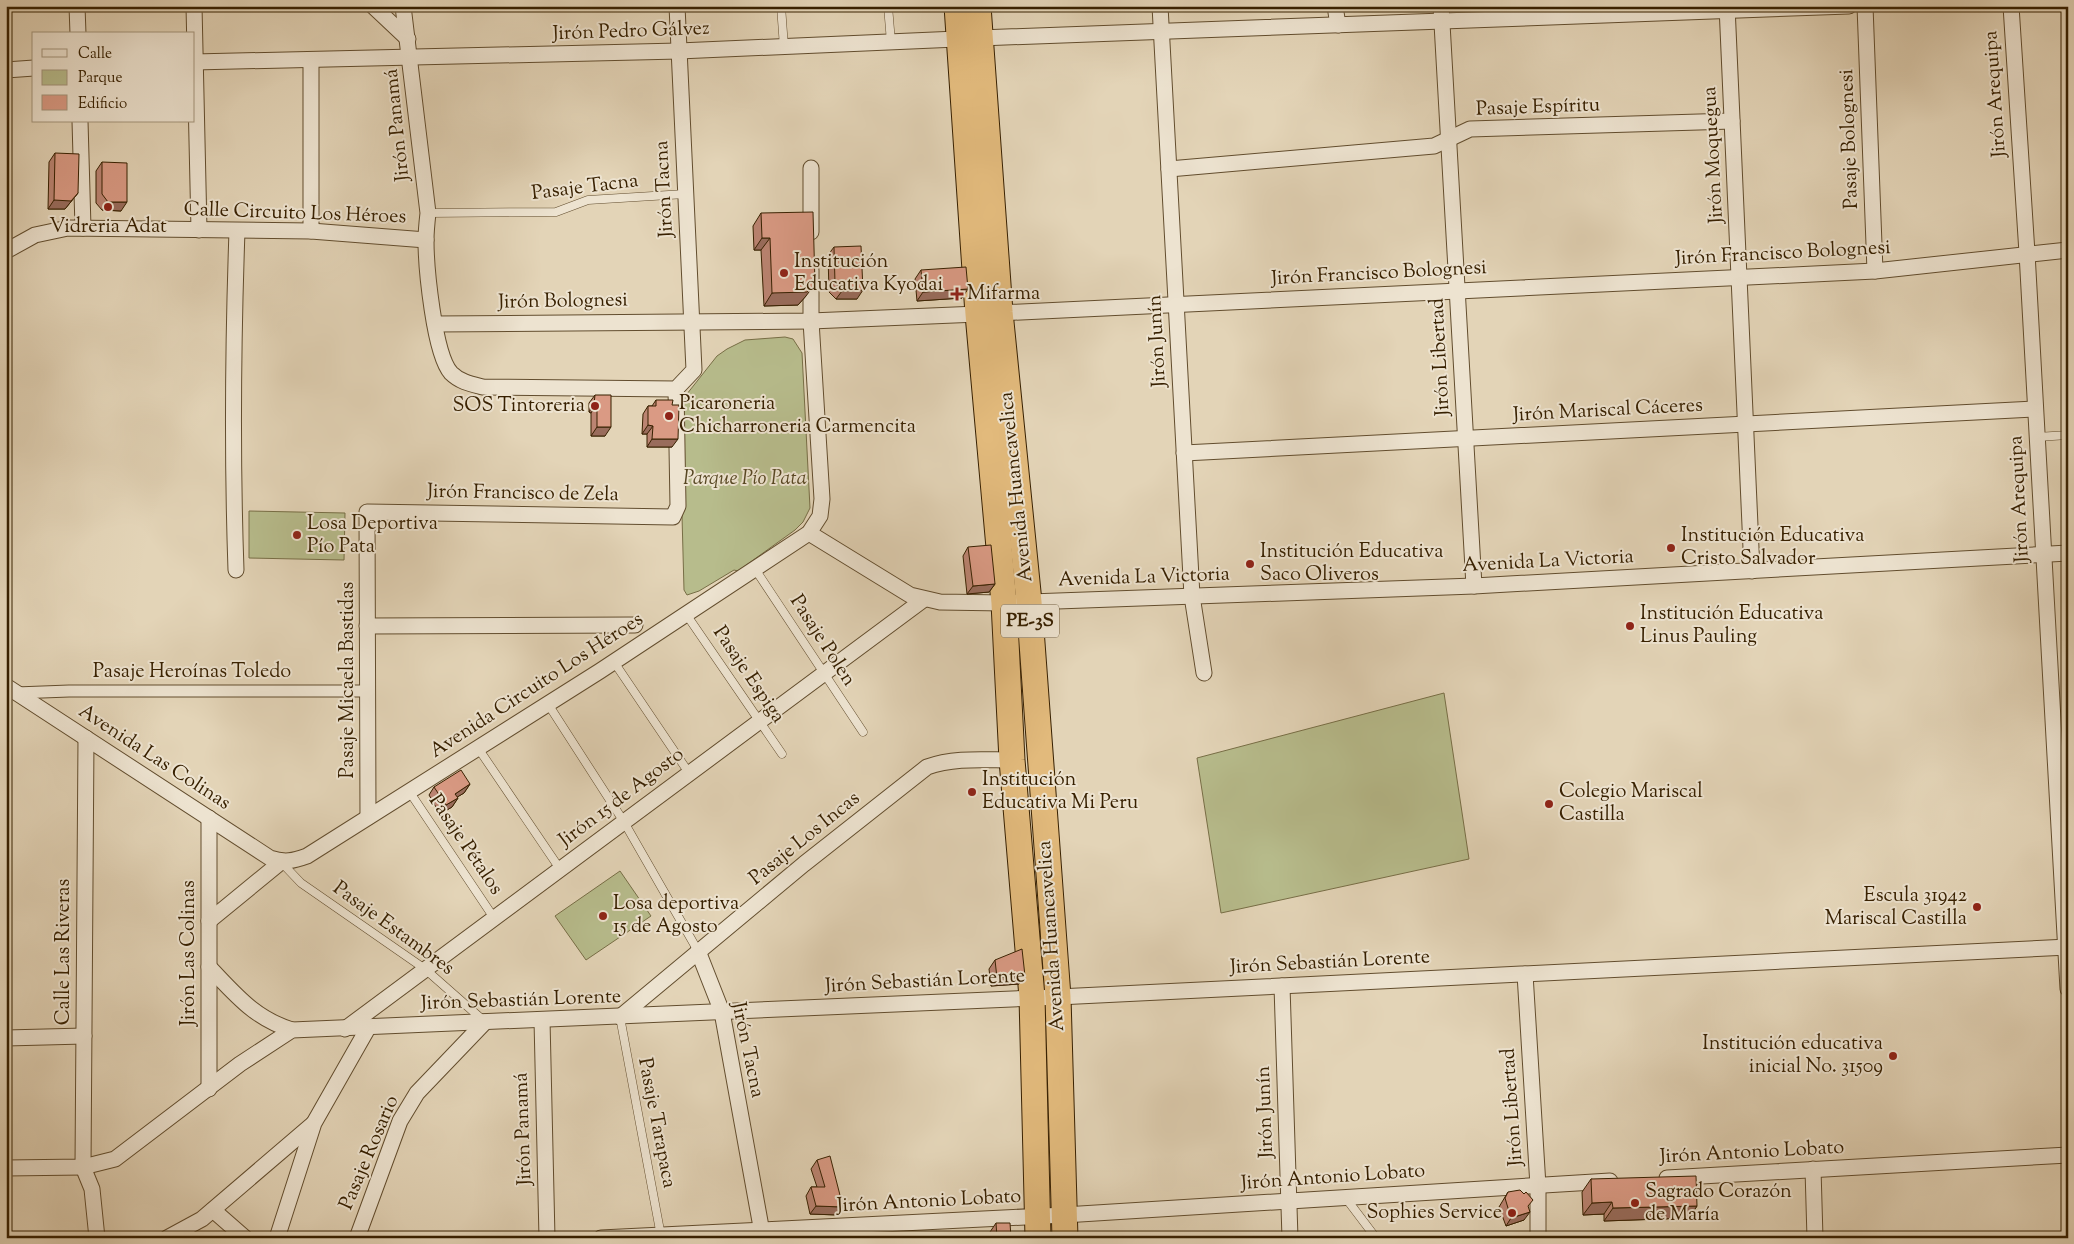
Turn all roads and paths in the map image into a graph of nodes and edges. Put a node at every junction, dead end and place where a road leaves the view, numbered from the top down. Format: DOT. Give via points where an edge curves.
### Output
graph roads {
  1 [pos="77,6"];
  2 [pos="194,6"];
  3 [pos="373,6"];
  4 [pos="404,6"];
  5 [pos="677,6"];
  6 [pos="781,6"];
  7 [pos="888,6"];
  8 [pos="957,6"];
  9 [pos="978,6"];
  10 [pos="1160,6"];
  11 [pos="1335,6"];
  12 [pos="1849,6"];
  13 [pos="1864,6"];
  14 [pos="2011,6"];
  15 [pos="1727,8"];
  16 [pos="1442,14"];
  17 [pos="1338,25"];
  18 [pos="78,32"];
  19 [pos="194,32"];
  20 [pos="1162,32"];
  21 [pos="408,39"];
  22 [pos="969,39"];
  23 [pos="891,42"];
  24 [pos="784,47"];
  25 [pos="679,51"];
  26 [pos="411,58"];
  27 [pos="311,60"];
  28 [pos="195,62"];
  29 [pos="32,68"];
  30 [pos="6,70"];
  31 [pos="195,96"];
  32 [pos="1732,121"];
  33 [pos="80,122"];
  34 [pos="1448,138"];
  35 [pos="811,168"];
  36 [pos="1169,169"];
  37 [pos="685,194"];
  38 [pos="428,213"];
  39 [pos="83,228"];
  40 [pos="199,230"];
  41 [pos="237,231"];
  42 [pos="311,232"];
  43 [pos="426,240"];
  44 [pos="11,249"];
  45 [pos="2068,250"];
  46 [pos="2027,253"];
  47 [pos="6,262"];
  48 [pos="1875,271"];
  49 [pos="1739,278"];
  50 [pos="1458,291"];
  51 [pos="1176,304"];
  52 [pos="989,313"];
  53 [pos="692,321"];
  54 [pos="811,321"];
  55 [pos="435,324"];
  56 [pos="676,389"];
  57 [pos="2035,409"];
  58 [pos="1746,424"];
  59 [pos="2068,434"];
  60 [pos="2036,437"];
  61 [pos="1466,438"];
  62 [pos="1184,453"];
  63 [pos="367,512"];
  64 [pos="809,533"];
  65 [pos="2068,553"];
  66 [pos="2043,555"];
  67 [pos="755,569"];
  68 [pos="236,570"];
  69 [pos="1752,571"];
  70 [pos="1474,586"];
  71 [pos="1192,596"];
  72 [pos="923,600"];
  73 [pos="1029,602"];
  74 [pos="1004,603"];
  75 [pos="686,614"];
  76 [pos="635,625"];
  77 [pos="367,626"];
  78 [pos="614,662"];
  79 [pos="824,673"];
  80 [pos="1204,674"];
  81 [pos="11,690"];
  82 [pos="368,691"];
  83 [pos="548,704"];
  84 [pos="759,721"];
  85 [pos="863,732"];
  86 [pos="86,738"];
  87 [pos="478,748"];
  88 [pos="782,754"];
  89 [pos="1012,760"];
  90 [pos="689,773"];
  91 [pos="409,792"];
  92 [pos="368,817"];
  93 [pos="209,818"];
  94 [pos="624,822"];
  95 [pos="282,862"];
  96 [pos="560,869"];
  97 [pos="494,918"];
  98 [pos="209,921"];
  99 [pos="2067,947"];
  100 [pos="698,951"];
  101 [pos="209,968"];
  102 [pos="425,969"];
  103 [pos="1525,974"];
  104 [pos="1282,986"];
  105 [pos="2068,989"];
  106 [pos="1032,997"];
  107 [pos="1058,997"];
  108 [pos="722,1012"];
  109 [pos="620,1017"];
  110 [pos="542,1020"];
  111 [pos="485,1022"];
  112 [pos="368,1028"];
  113 [pos="345,1029"];
  114 [pos="292,1030"];
  115 [pos="84,1036"];
  116 [pos="6,1038"];
  117 [pos="209,1089"];
  118 [pos="314,1123"];
  119 [pos="2068,1155"];
  120 [pos="83,1167"];
  121 [pos="6,1168"];
  122 [pos="1813,1169"];
  123 [pos="1656,1178"];
  124 [pos="1626,1180"];
  125 [pos="1538,1186"];
  126 [pos="1346,1197"];
  127 [pos="1289,1202"];
  128 [pos="213,1210"];
  129 [pos="1065,1226"];
  130 [pos="1038,1227"];
  131 [pos="762,1234"];
  132 [pos="661,1236"];
  133 [pos="97,1238"];
  134 [pos="167,1238"];
  135 [pos="245,1238"];
  136 [pos="277,1238"];
  137 [pos="357,1238"];
  138 [pos="548,1238"];
  139 [pos="601,1238"];
  140 [pos="1290,1238"];
  141 [pos="1376,1238"];
  142 [pos="1538,1238"];
  143 [pos="1815,1238"];
  1 -- 18 [label="street"];
  2 -- 19 [label="street"];
  3 -- 21 [label="street"];
  4 -- 21 [label="street, Jirón Panamá"];
  5 -- 25 [label="street, Jirón Tacna"];
  6 -- 24 [label="lane"];
  7 -- 23 [label="lane"];
  8 -- 22 [label="highway, Avenida Huancavelica / PE-3S"];
  9 -- 22 [label="highway, Avenida Huancavelica / PE-3S"];
  10 -- 20 [label="street, Jirón Junín"];
  11 -- 17 [label="street"];
  12 -- 15 [label="street, Jirón Pedro Gálvez"];
  13 -- 48 [label="street, Pasaje Bolognesi"];
  14 -- 46 [label="street, Jirón Arequipa"];
  15 -- 16 [label="street, Jirón Pedro Gálvez"];
  15 -- 32 [label="street, Jirón Moquegua"];
  16 -- 17 [label="street, Jirón Pedro Gálvez"];
  16 -- 34 [label="street, Jirón Libertad"];
  17 -- 20 [label="street, Jirón Pedro Gálvez"];
  20 -- 22 [label="street, Jirón Pedro Gálvez"];
  20 -- 36 [label="street, Jirón Junín"];
  21 -- 26 [label="street, Jirón Panamá"];
  22 -- 23 [label="street, Jirón Pedro Gálvez"];
  22 -- 52 [label="highway, Avenida Huancavelica / PE-3S"];
  23 -- 24 [label="street, Jirón Pedro Gálvez"];
  24 -- 25 [label="street, Jirón Pedro Gálvez"];
  25 -- 26 [label="street, Jirón Pedro Gálvez"];
  25 -- 37 [label="street, Jirón Tacna"];
  26 -- 27 [label="street, Jirón Pedro Gálvez"];
  26 -- 38 [label="street, Jirón Panamá"];
  27 -- 28 [label="street, Jirón Pedro Gálvez"];
  27 -- 42 [label="street"];
  29 -- 30 [label="street"];
  31 -- 40 [label="street"];
  32 -- 34 [label="street, Pasaje Espíritu" via="1470,129"];
  32 -- 49 [label="street, Jirón Moquegua"];
  33 -- 39 [label="street"];
  34 -- 36 [label="street, Pasaje Espíritu" via="1434,146"];
  34 -- 50 [label="street, Jirón Libertad"];
  35 -- 54 [label="street"];
  36 -- 51 [label="street, Jirón Junín"];
  37 -- 38 [label="lane, Pasaje Tacna" via="588,200 556,212"];
  37 -- 53 [label="street, Jirón Tacna"];
  38 -- 43 [label="street, Jirón Panamá"];
  39 -- 40 [label="street, Calle Circuito Los Héroes"];
  39 -- 44 [label="street, Calle Circuito Los Héroes" via="44,232"];
  40 -- 41 [label="street, Calle Circuito Los Héroes"];
  41 -- 42 [label="street, Calle Circuito Los Héroes"];
  41 -- 68 [label="street" via="234,355"];
  42 -- 43 [label="street, Calle Circuito Los Héroes"];
  43 -- 55 [label="street, Calle Circuito Los Héroes"];
  44 -- 47 [label="street, Calle Circuito Los Héroes"];
  45 -- 46 [label="street, Jirón Francisco Bolognesi"];
  46 -- 48 [label="street, Jirón Francisco Bolognesi"];
  46 -- 57 [label="street, Jirón Arequipa"];
  48 -- 49 [label="street, Jirón Francisco Bolognesi"];
  49 -- 50 [label="street, Jirón Francisco Bolognesi"];
  49 -- 58 [label="street, Jirón Moquegua"];
  50 -- 51 [label="street, Jirón Francisco Bolognesi"];
  50 -- 61 [label="street, Jirón Libertad"];
  51 -- 52 [label="street, Jirón Francisco Bolognesi"];
  51 -- 62 [label="street, Jirón Junín"];
  52 -- 54 [label="street, Jirón Francisco Bolognesi"];
  52 -- 73 [label="highway, Avenida Huancavelica / PE-3S"];
  52 -- 74 [label="highway, Avenida Huancavelica / PE-3S"];
  53 -- 54 [label="street, Jirón Francisco Bolognesi"];
  53 -- 55 [label="street, Jirón Bolognesi"];
  53 -- 56 [label="street, Jirón Tacna" via="694,370"];
  54 -- 64 [label="street" via="822,504 820,516"];
  55 -- 56 [label="street, Calle Circuito Los Héroes" via="450,372 471,384 483,387"];
  56 -- 63 [label="street, Jirón Francisco de Zela" via="678,506 673,517"];
  57 -- 58 [label="street, Jirón Mariscal Cáceres"];
  57 -- 60 [label="street, Jirón Arequipa"];
  58 -- 61 [label="street, Jirón Mariscal Cáceres"];
  58 -- 69 [label="street, Jirón Moquegua"];
  59 -- 60 [label="lane"];
  60 -- 66 [label="street, Jirón Arequipa"];
  61 -- 62 [label="street, Jirón Mariscal Cáceres"];
  61 -- 70 [label="street, Jirón Libertad"];
  62 -- 71 [label="street, Jirón Junín"];
  63 -- 77 [label="street, Pasaje Micaela Bastidas"];
  64 -- 67 [label="street, Avenida Circuito Los Héroes"];
  64 -- 72 [label="street, Avenida La Victoria"];
  65 -- 66 [label="street, Avenida La Victoria"];
  66 -- 69 [label="street, Avenida La Victoria"];
  66 -- 99 [label="street, Jirón Arequipa"];
  67 -- 75 [label="street, Avenida Circuito Los Héroes"];
  67 -- 79 [label="lane, Pasaje Polen"];
  69 -- 70 [label="street, Avenida La Victoria"];
  70 -- 71 [label="street, Avenida La Victoria"];
  71 -- 73 [label="street, Avenida La Victoria"];
  71 -- 80 [label="street, Jirón Junín"];
  72 -- 74 [label="street, Avenida La Victoria"];
  72 -- 79 [label="street, Jirón 15 de Agosto"];
  73 -- 74 [label="street, Avenida La Victoria"];
  73 -- 107 [label="highway, Avenida Huancavelica / PE-3S"];
  74 -- 89 [label="highway, Avenida Huancavelica / PE-3S"];
  75 -- 78 [label="street, Avenida Circuito Los Héroes"];
  75 -- 84 [label="lane, Pasaje Espiga"];
  76 -- 77 [label="street"];
  77 -- 82 [label="street, Pasaje Micaela Bastidas"];
  78 -- 83 [label="street, Avenida Circuito Los Héroes"];
  78 -- 90 [label="lane"];
  79 -- 84 [label="street, Jirón 15 de Agosto"];
  79 -- 85 [label="lane, Pasaje Polen"];
  81 -- 82 [label="street, Pasaje Heroínas Toledo"];
  81 -- 86 [label="street, Avenida Las Colinas"];
  82 -- 92 [label="street, Pasaje Micaela Bastidas"];
  83 -- 87 [label="street, Avenida Circuito Los Héroes"];
  83 -- 94 [label="lane, Jirón Tacna"];
  84 -- 88 [label="lane, Pasaje Espiga"];
  84 -- 90 [label="street, Jirón 15 de Agosto"];
  86 -- 93 [label="street, Avenida Las Colinas"];
  86 -- 115 [label="street, Calle Las Riveras"];
  87 -- 91 [label="street, Avenida Circuito Los Héroes"];
  87 -- 96 [label="lane"];
  89 -- 100 [label="street, Pasaje Los Incas" via="957,760 927,767"];
  89 -- 106 [label="highway, Avenida Huancavelica / PE-3S"];
  90 -- 94 [label="street, Jirón 15 de Agosto"];
  91 -- 92 [label="street, Avenida Circuito Los Héroes"];
  91 -- 97 [label="lane, Pasaje Pétalos"];
  92 -- 95 [label="street, Avenida Circuito Los Héroes" via="307,856"];
  93 -- 95 [label="street, Avenida Las Colinas"];
  93 -- 98 [label="street, Jirón Las Colinas"];
  94 -- 96 [label="street, Jirón 15 de Agosto"];
  94 -- 100 [label="lane, Jirón Tacna"];
  95 -- 98 [label="street"];
  95 -- 102 [label="lane, Pasaje Estambres" via="301,883"];
  96 -- 97 [label="street, Jirón 15 de Agosto"];
  97 -- 102 [label="street, Jirón 15 de Agosto"];
  98 -- 101 [label="street, Jirón Las Colinas"];
  99 -- 103 [label="street, Jirón Sebastián Lorente"];
  99 -- 105 [label="street, Jirón Arequipa"];
  100 -- 108 [label="street, Jirón Tacna"];
  100 -- 109 [label="street, Pasaje Los Incas"];
  101 -- 114 [label="street" via="251,1010 276,1025"];
  101 -- 117 [label="street, Jirón Las Colinas"];
  102 -- 111 [label="lane, Pasaje Estambres"];
  102 -- 113 [label="street, Jirón 15 de Agosto"];
  103 -- 104 [label="street, Jirón Sebastián Lorente"];
  103 -- 125 [label="street, Jirón Libertad"];
  104 -- 107 [label="street, Jirón Sebastián Lorente"];
  104 -- 127 [label="street, Jirón Junín"];
  106 -- 107 [label="street, Jirón Sebastián Lorente"];
  106 -- 108 [label="street, Jirón Sebastián Lorente"];
  106 -- 130 [label="highway, Avenida Huancavelica / PE-3S"];
  107 -- 129 [label="highway, Avenida Huancavelica / PE-3S"];
  108 -- 109 [label="street, Jirón Sebastián Lorente"];
  108 -- 131 [label="street, Jirón Tacna"];
  109 -- 110 [label="street, Jirón Sebastián Lorente"];
  109 -- 132 [label="lane, Pasaje Tarapaca"];
  110 -- 111 [label="street, Jirón Sebastián Lorente"];
  110 -- 138 [label="street, Jirón Panamá"];
  111 -- 112 [label="street, Jirón Sebastián Lorente"];
  111 -- 137 [label="street, Pasaje Rosario" via="417,1093 400,1121"];
  112 -- 113 [label="street, Jirón Sebastián Lorente"];
  112 -- 118 [label="street"];
  113 -- 114 [label="street, Jirón Sebastián Lorente"];
  114 -- 117 [label="street"];
  115 -- 116 [label="street"];
  115 -- 120 [label="street, Calle Las Riveras"];
  117 -- 120 [label="street" via="115,1159"];
  118 -- 128 [label="street"];
  118 -- 136 [label="street"];
  119 -- 122 [label="street, Jirón Antonio Lobato"];
  120 -- 121 [label="street"];
  120 -- 133 [label="street" via="92,1189"];
  122 -- 123 [label="street, Jirón Antonio Lobato"];
  122 -- 143 [label="street"];
  124 -- 125 [label="street, Jirón Antonio Lobato"];
  125 -- 126 [label="street, Jirón Antonio Lobato"];
  125 -- 142 [label="street, Jirón Libertad"];
  126 -- 127 [label="street, Jirón Antonio Lobato"];
  126 -- 141 [label="lane"];
  127 -- 129 [label="street, Jirón Antonio Lobato"];
  127 -- 140 [label="street, Jirón Junín"];
  128 -- 134 [label="street"];
  128 -- 135 [label="street"];
  129 -- 130 [label="street, Jirón Antonio Lobato"];
  130 -- 131 [label="street, Jirón Antonio Lobato"];
  131 -- 132 [label="street, Jirón Antonio Lobato"];
  132 -- 139 [label="street, Jirón Antonio Lobato"];
}
